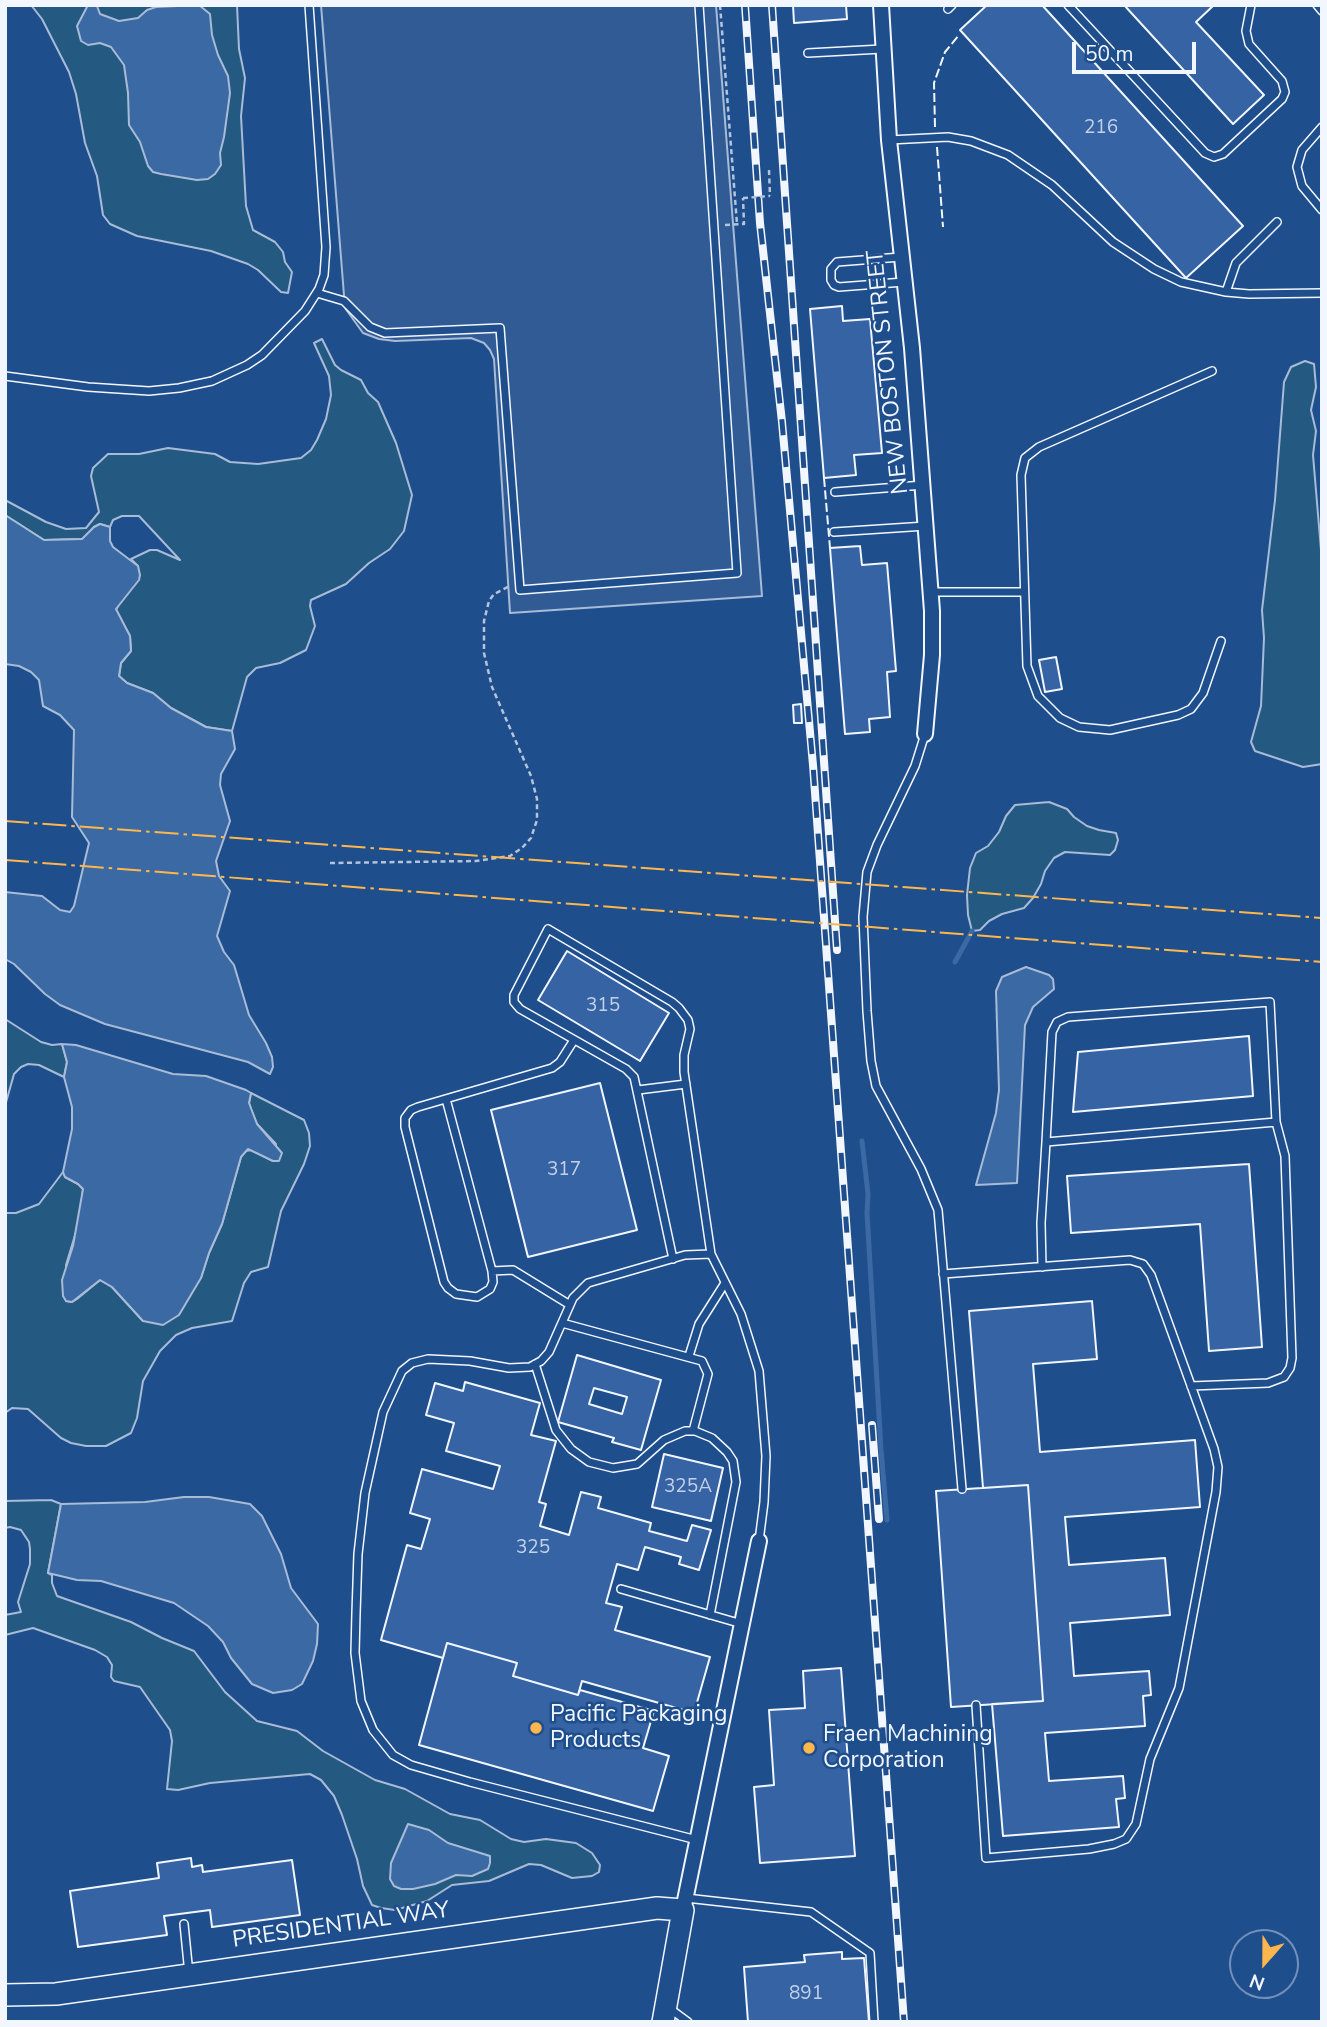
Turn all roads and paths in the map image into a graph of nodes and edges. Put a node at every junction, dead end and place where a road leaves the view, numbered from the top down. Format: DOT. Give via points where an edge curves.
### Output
graph roads {
  1 [pos="309,5"];
  2 [pos="699,5"];
  3 [pos="720,5"];
  4 [pos="881,5"];
  5 [pos="1068,5"];
  6 [pos="1251,5"];
  7 [pos="1317,5"];
  8 [pos="1322,11"];
  9 [pos="882,49"];
  10 [pos="808,53"];
  11 [pos="1322,127"];
  12 [pos="889,140"];
  13 [pos="769,170"];
  14 [pos="1322,210"];
  15 [pos="1277,222"];
  16 [pos="737,224"];
  17 [pos="714,226"];
  18 [pos="901,257"];
  19 [pos="904,282"];
  20 [pos="1226,292"];
  21 [pos="317,293"];
  22 [pos="1322,293"];
  23 [pos="1212,371"];
  24 [pos="5,376"];
  25 [pos="923,485"];
  26 [pos="835,492"];
  27 [pos="926,526"];
  28 [pos="834,532"];
  29 [pos="520,584"];
  30 [pos="931,592"];
  31 [pos="1024,592"];
  32 [pos="1221,641"];
  33 [pos="925,734"];
  34 [pos="330,863"];
  35 [pos="574,1040"];
  36 [pos="686,1084"];
  37 [pos="638,1090"];
  38 [pos="446,1099"];
  39 [pos="1276,1122"];
  40 [pos="1046,1142"];
  41 [pos="711,1254"];
  42 [pos="673,1259"];
  43 [pos="1042,1266"];
  44 [pos="492,1271"];
  45 [pos="943,1274"];
  46 [pos="725,1283"];
  47 [pos="569,1305"];
  48 [pos="562,1323"];
  49 [pos="688,1356"];
  50 [pos="535,1364"];
  51 [pos="1191,1387"];
  52 [pos="693,1431"];
  53 [pos="962,1489"];
  54 [pos="759,1541"];
  55 [pos="621,1589"];
  56 [pos="710,1615"];
  57 [pos="742,1623"];
  58 [pos="976,1705"];
  59 [pos="697,1840"];
  60 [pos="685,1904"];
  61 [pos="184,1924"];
  62 [pos="189,1975"];
  63 [pos="5,1995"];
  64 [pos="664,2014"];
  65 [pos="688,2022"];
  66 [pos="874,2022"];
  1 -- 21 [label="lane" via="326,247"];
  2 -- 17 [label="lane"];
  3 -- 16 [label="path"];
  4 -- 9 [label="street, NEW BOSTON STREET"];
  5 -- 6 [label="lane" via="1205,153 1214,157 1285,92 1282,81 1249,44 1246,31"];
  7 -- 8 [label="lane"];
  9 -- 10 [label="lane"];
  9 -- 12 [label="street, NEW BOSTON STREET"];
  11 -- 14 [label="lane" via="1302,150 1297,167 1302,186"];
  12 -- 18 [label="street, NEW BOSTON STREET"];
  12 -- 20 [label="lane" via="948,137 999,151 1052,185 1113,242 1154,270 1181,282"];
  13 -- 16 [label="path, bridge" via="770,196 743,198 744,224"];
  15 -- 20 [label="lane" via="1236,263"];
  16 -- 17 [label="path"];
  17 -- 29 [label="lane" via="737,573 520,590"];
  18 -- 19 [label="street, NEW BOSTON STREET"];
  18 -- 19 [label="lane" via="837,262 831,280 839,287"];
  19 -- 25 [label="street, NEW BOSTON STREET"];
  20 -- 22 [label="lane"];
  21 -- 24 [label="lane" via="274,345 247,365 212,381 149,391"];
  21 -- 29 [label="lane" via="345,301 370,327 385,333 500,328"];
  23 -- 31 [label="lane" via="1029,453 1021,475"];
  25 -- 26 [label="lane"];
  25 -- 27 [label="street, NEW BOSTON STREET"];
  27 -- 28 [label="lane"];
  27 -- 30 [label="street, NEW BOSTON STREET"];
  29 -- 34 [label="path" via="503,588 489,601 484,645 492,687 537,799 531,838 514,854 489,860"];
  30 -- 31 [label="lane"];
  30 -- 33 [label="street, NEW BOSTON STREET" via="932,655"];
  31 -- 32 [label="lane" via="1029,677 1052,712 1079,727 1121,729 1191,709 1203,693"];
  33 -- 45 [label="lane" via="915,766 872,856 863,917 874,1078 933,1195"];
  35 -- 36 [label="lane" via="514,1002 548,929 679,1008 690,1029 684,1055"];
  35 -- 37 [label="lane" via="629,1071"];
  35 -- 38 [label="lane" via="552,1068"];
  36 -- 37 [label="lane"];
  36 -- 41 [label="lane"];
  37 -- 42 [label="lane"];
  38 -- 44 [label="lane"];
  38 -- 44 [label="lane" via="414,1108 405,1121 443,1279 453,1293 477,1297 490,1289"];
  39 -- 40 [label="lane"];
  39 -- 40 [label="lane" via="1270,1002 1068,1017 1057,1022 1052,1032"];
  39 -- 51 [label="lane" via="1285,1156 1290,1368 1284,1377 1268,1383"];
  40 -- 43 [label="lane"];
  41 -- 42 [label="lane"];
  41 -- 46 [label="lane"];
  42 -- 47 [label="lane" via="588,1283"];
  43 -- 45 [label="lane"];
  43 -- 51 [label="lane" via="1130,1260 1143,1264"];
  44 -- 47 [label="lane" via="513,1270"];
  45 -- 53 [label="lane"];
  46 -- 49 [label="lane" via="699,1324"];
  46 -- 54 [label="lane" via="747,1328 761,1383 766,1456"];
  47 -- 48 [label="lane"];
  48 -- 49 [label="lane"];
  48 -- 50 [label="lane" via="549,1352"];
  49 -- 52 [label="lane" via="702,1361 707,1371"];
  50 -- 52 [label="lane" via="556,1430 571,1450 589,1462 613,1468 637,1464 674,1434"];
  50 -- 59 [label="lane" via="520,1368 428,1359 412,1363 395,1381 370,1464 361,1519 355,1653 361,1701 382,1744 411,1765"];
  51 -- 58 [label="lane" via="1214,1450 1218,1483 1179,1688 1150,1759 1130,1835 1102,1847 986,1858"];
  52 -- 56 [label="lane" via="719,1443 736,1472"];
  54 -- 57 [label="street"];
  55 -- 56 [label="lane"];
  56 -- 57 [label="lane"];
  57 -- 59 [label="street"];
  59 -- 60 [label="street"];
  60 -- 62 [label="street, PRESIDENTIAL WAY"];
  60 -- 64 [label="street"];
  60 -- 66 [label="lane" via="811,1912 870,1953"];
  61 -- 62 [label="lane"];
  62 -- 63 [label="street, PRESIDENTIAL WAY" via="56,1994"];
  64 -- 65 [label="lane"];
}
